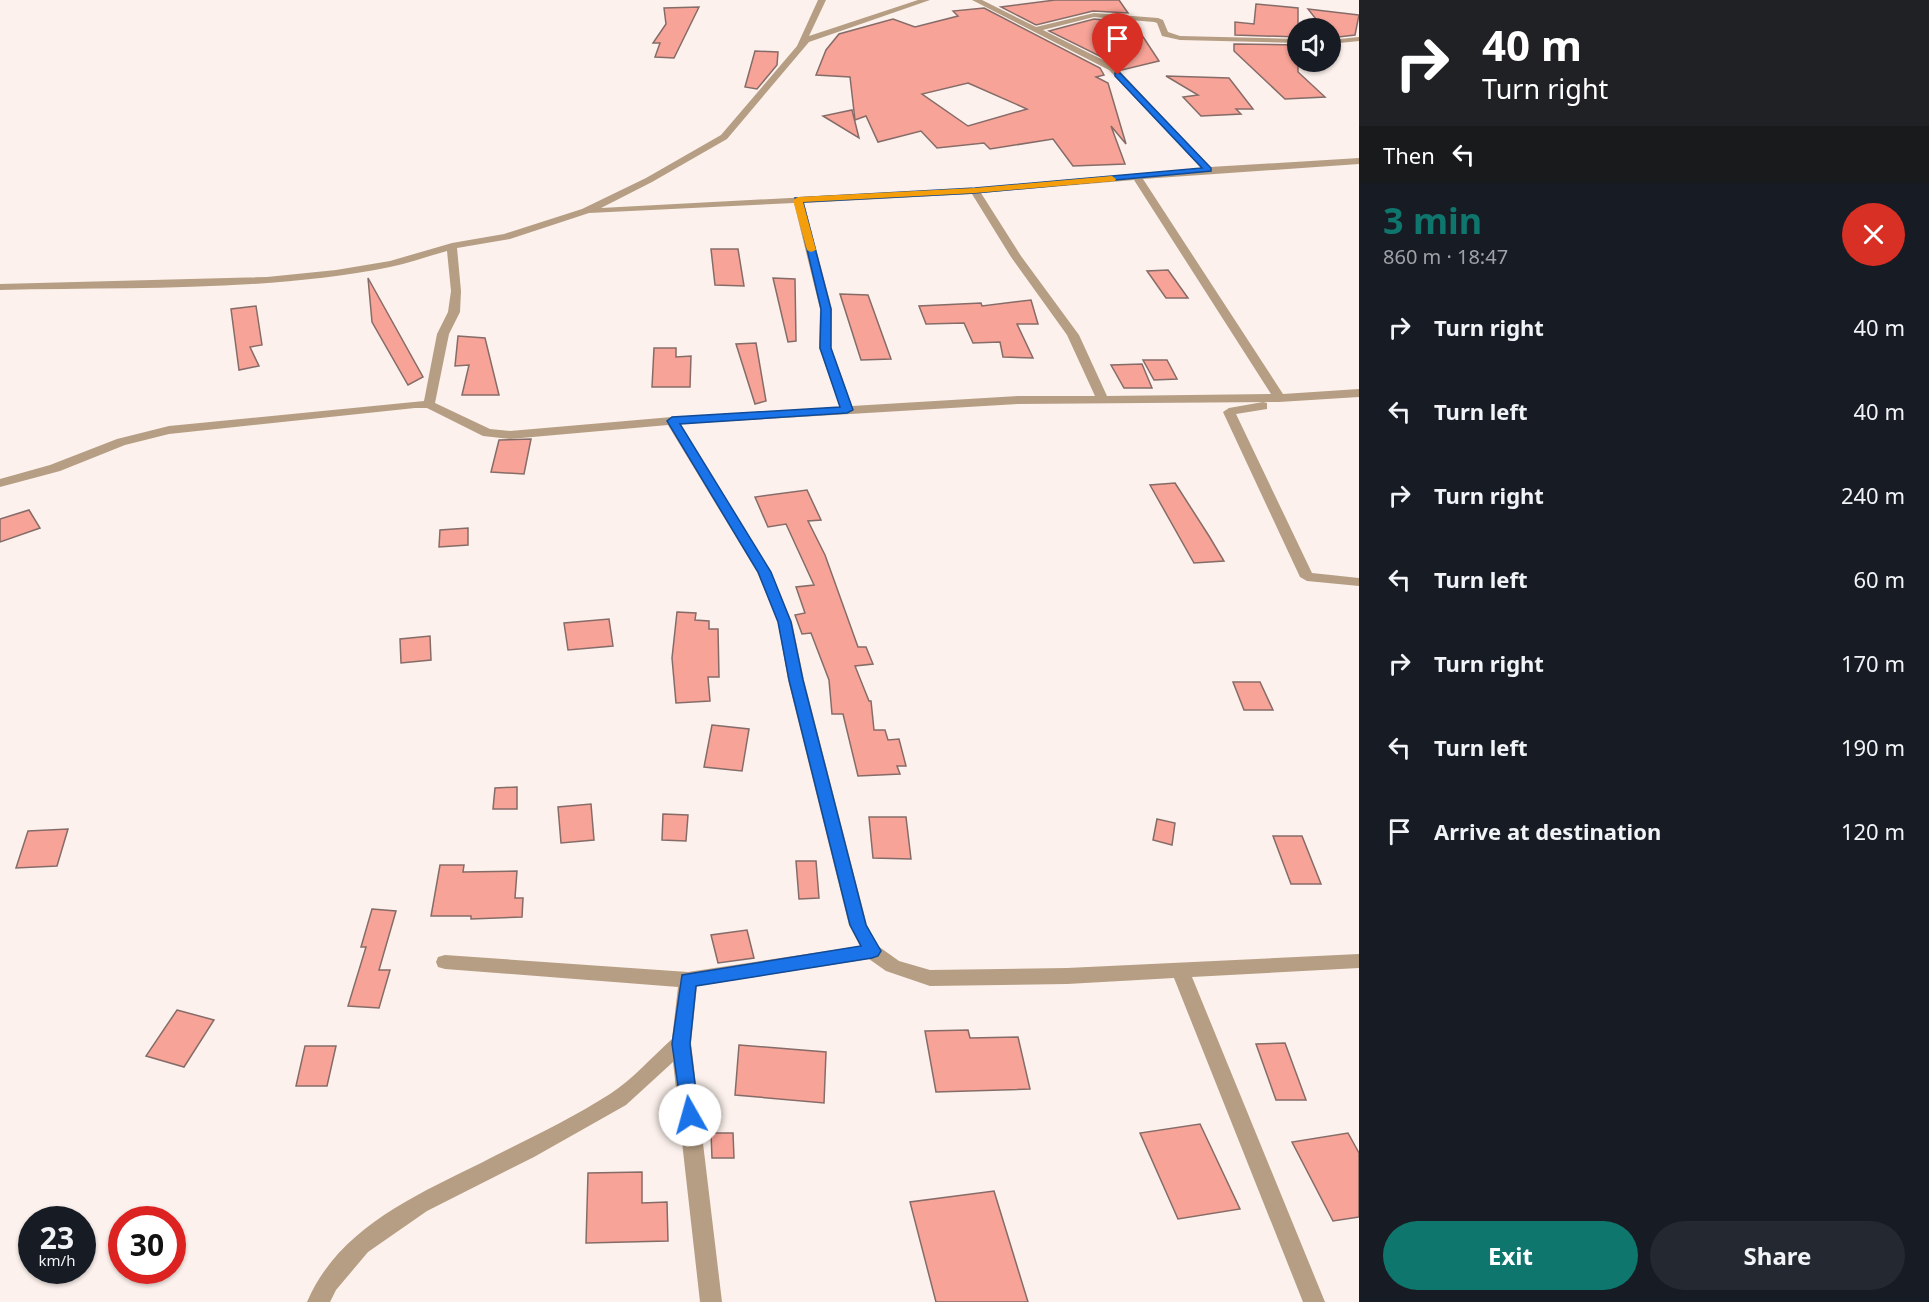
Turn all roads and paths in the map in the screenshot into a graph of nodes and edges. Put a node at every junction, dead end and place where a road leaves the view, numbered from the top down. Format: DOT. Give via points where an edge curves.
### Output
graph roads {
  1 [pos="822,0"];
  2 [pos="926,0"];
  3 [pos="976,0"];
  4 [pos="1038,29"];
  5 [pos="1359,39"];
  6 [pos="1287,41"];
  7 [pos="1341,41"];
  8 [pos="799,48"];
  9 [pos="1359,161"];
  10 [pos="1208,170"];
  11 [pos="1137,177"];
  12 [pos="975,191"];
  13 [pos="798,200"];
  14 [pos="586,211"];
  15 [pos="452,246"];
  16 [pos="0,287"];
  17 [pos="1359,393"];
  18 [pos="1340,394"];
  19 [pos="1279,398"];
  20 [pos="1103,401"];
  21 [pos="429,405"];
  22 [pos="847,410"];
  23 [pos="672,421"];
  24 [pos="0,483"];
  25 [pos="1359,582"];
  26 [pos="872,951"];
  27 [pos="1359,961"];
  28 [pos="445,962"];
  29 [pos="1180,970"];
  30 [pos="688,980"];
  31 [pos="681,1044"];
  32 [pos="318,1302"];
  33 [pos="711,1302"];
  34 [pos="1314,1302"];
  1 -- 8 [label="street"];
  2 -- 8 [label="street" via="818,34"];
  3 -- 4 [label="street"];
  4 -- 6 [label="street" via="1083,16 1114,16 1155,20 1165,34 1179,38"];
  4 -- 10 [label="street" via="1112,68"];
  5 -- 7 [label="street"];
  8 -- 14 [label="street" via="724,136"];
  9 -- 10 [label="street"];
  10 -- 11 [label="street"];
  11 -- 12 [label="street"];
  11 -- 19 [label="street"];
  12 -- 13 [label="street"];
  12 -- 20 [label="street" via="1073,335"];
  13 -- 14 [label="street"];
  13 -- 22 [label="street" via="826,309 825,348"];
  14 -- 15 [label="street" via="506,237"];
  15 -- 16 [label="street" via="391,264 267,280"];
  15 -- 21 [label="street" via="454,312 443,334"];
  17 -- 18 [label="street"];
  18 -- 19 [label="street"];
  18 -- 25 [label="street" via="1229,412 1307,577"];
  19 -- 20 [label="street"];
  20 -- 22 [label="street" via="1018,400"];
  21 -- 23 [label="street" via="487,433 510,435"];
  21 -- 24 [label="street" via="169,430"];
  22 -- 23 [label="street"];
  23 -- 26 [label="street" via="764,572 785,622 858,925"];
  26 -- 29 [label="street" via="893,966 930,978"];
  26 -- 30 [label="street"];
  27 -- 29 [label="street"];
  28 -- 30 [label="street"];
  29 -- 34 [label="street"];
  30 -- 31 [label="street"];
  31 -- 32 [label="street" via="619,1099 419,1204 360,1245 328,1282"];
  31 -- 33 [label="street"];
}
